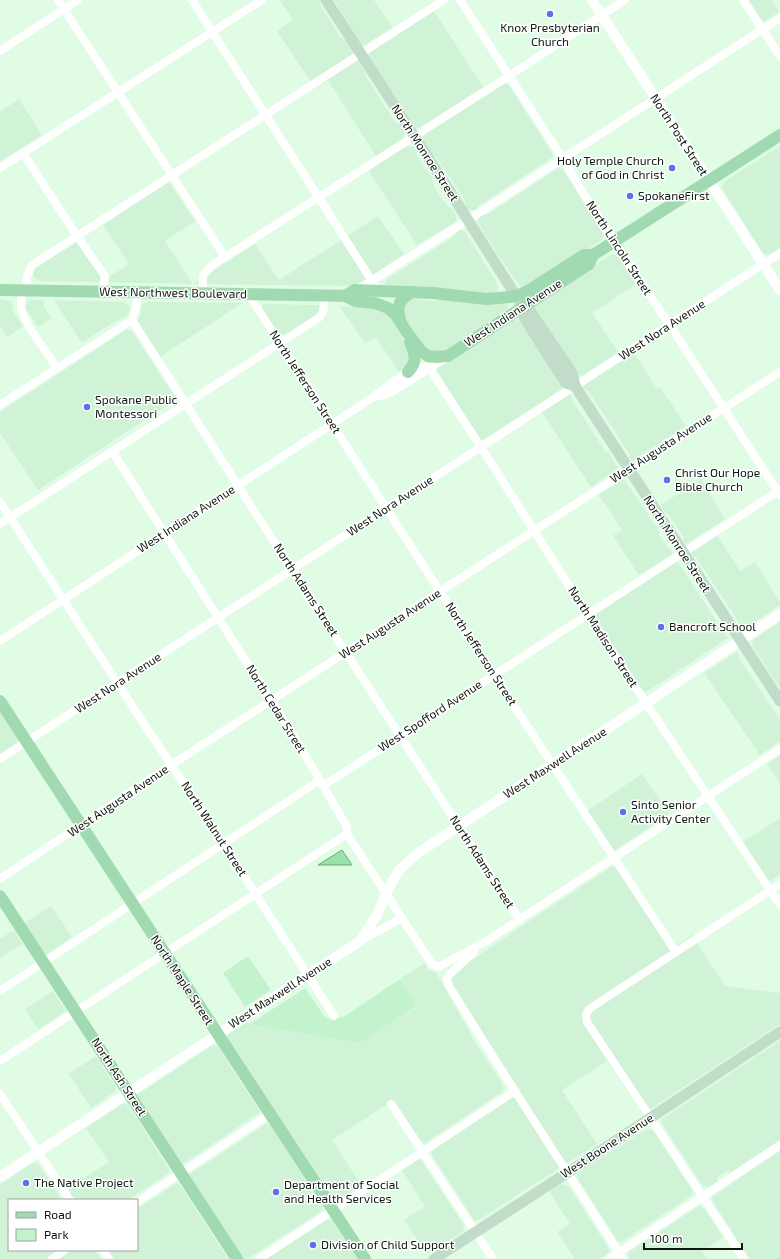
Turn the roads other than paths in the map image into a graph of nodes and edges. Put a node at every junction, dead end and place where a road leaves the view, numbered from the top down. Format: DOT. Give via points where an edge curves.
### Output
graph roads {
  1 [pos="58,0"];
  2 [pos="78,0"];
  3 [pos="192,0"];
  4 [pos="262,0"];
  5 [pos="326,0"];
  6 [pos="444,0"];
  7 [pos="460,0"];
  8 [pos="592,0"];
  9 [pos="625,0"];
  10 [pos="743,0"];
  11 [pos="64,9"];
  12 [pos="602,15"];
  13 [pos="780,18"];
  14 [pos="762,30"];
  15 [pos="212,32"];
  16 [pos="0,50"];
  17 [pos="361,54"];
  18 [pos="780,56"];
  19 [pos="509,76"];
  20 [pos="118,92"];
  21 [pos="656,99"];
  22 [pos="266,114"];
  23 [pos="780,136"];
  24 [pos="414,137"];
  25 [pos="23,153"];
  26 [pos="563,159"];
  27 [pos="0,168"];
  28 [pos="172,175"];
  29 [pos="709,181"];
  30 [pos="319,197"];
  31 [pos="468,220"];
  32 [pos="77,236"];
  33 [pos="615,241"];
  34 [pos="780,253"];
  35 [pos="592,255"];
  36 [pos="225,257"];
  37 [pos="763,264"];
  38 [pos="376,285"];
  39 [pos="0,290"];
  40 [pos="23,290"];
  41 [pos="780,290"];
  42 [pos="103,292"];
  43 [pos="137,292"];
  44 [pos="407,292"];
  45 [pos="203,294"];
  46 [pos="249,295"];
  47 [pos="325,295"];
  48 [pos="516,296"];
  49 [pos="353,297"];
  50 [pos="522,307"];
  51 [pos="132,320"];
  52 [pos="670,324"];
  53 [pos="403,327"];
  54 [pos="280,343"];
  55 [pos="448,356"];
  56 [pos="57,368"];
  57 [pos="429,368"];
  58 [pos="408,372"];
  59 [pos="780,372"];
  60 [pos="575,386"];
  61 [pos="372,398"];
  62 [pos="185,404"];
  63 [pos="0,405"];
  64 [pos="724,408"];
  65 [pos="332,424"];
  66 [pos="481,447"];
  67 [pos="112,451"];
  68 [pos="629,469"];
  69 [pos="238,486"];
  70 [pos="779,493"];
  71 [pos="0,502"];
  72 [pos="387,508"];
  73 [pos="10,517"];
  74 [pos="0,524"];
  75 [pos="535,531"];
  76 [pos="164,533"];
  77 [pos="683,552"];
  78 [pos="292,570"];
  79 [pos="440,592"];
  80 [pos="63,599"];
  81 [pos="587,614"];
  82 [pos="780,614"];
  83 [pos="218,618"];
  84 [pos="740,640"];
  85 [pos="0,641"];
  86 [pos="346,652"];
  87 [pos="493,674"];
  88 [pos="118,683"];
  89 [pos="271,701"];
  90 [pos="780,701"];
  91 [pos="0,702"];
  92 [pos="646,704"];
  93 [pos="400,735"];
  94 [pos="26,742"];
  95 [pos="780,749"];
  96 [pos="0,760"];
  97 [pos="171,765"];
  98 [pos="552,765"];
  99 [pos="321,783"];
  100 [pos="708,797"];
  101 [pos="81,825"];
  102 [pos="458,827"];
  103 [pos="347,834"];
  104 [pos="223,844"];
  105 [pos="615,858"];
  106 [pos="0,878"];
  107 [pos="780,884"];
  108 [pos="770,890"];
  109 [pos="386,893"];
  110 [pos="256,894"];
  111 [pos="0,896"];
  112 [pos="132,904"];
  113 [pos="780,905"];
  114 [pos="402,918"];
  115 [pos="520,920"];
  116 [pos="360,941"];
  117 [pos="485,942"];
  118 [pos="676,952"];
  119 [pos="164,954"];
  120 [pos="44,962"];
  121 [pos="307,975"];
  122 [pos="0,991"];
  123 [pos="76,1012"];
  124 [pos="334,1016"];
  125 [pos="780,1032"];
  126 [pos="217,1034"];
  127 [pos="0,1061"];
  128 [pos="515,1091"];
  129 [pos="129,1092"];
  130 [pos="0,1094"];
  131 [pos="391,1104"];
  132 [pos="270,1114"];
  133 [pos="651,1117"];
  134 [pos="780,1145"];
  135 [pos="39,1152"];
  136 [pos="422,1152"];
  137 [pos="568,1172"];
  138 [pos="181,1173"];
  139 [pos="0,1177"];
  140 [pos="703,1196"];
  141 [pos="69,1199"];
  142 [pos="138,1201"];
  143 [pos="333,1211"];
  144 [pos="475,1232"];
  145 [pos="64,1251"];
  146 [pos="621,1256"];
  147 [pos="52,1259"];
  148 [pos="237,1259"];
  149 [pos="258,1259"];
  150 [pos="365,1259"];
  151 [pos="434,1259"];
  152 [pos="493,1259"];
  153 [pos="609,1259"];
  154 [pos="744,1259"];
  1 -- 11 [label="street"];
  2 -- 11 [label="street"];
  3 -- 15 [label="street"];
  4 -- 15 [label="street"];
  5 -- 17 [label="main road, North Monroe Street"];
  6 -- 17 [label="street"];
  7 -- 19 [label="street, North Lincoln Street"];
  8 -- 12 [label="street, North Post Street"];
  9 -- 12 [label="street"];
  10 -- 14 [label="street"];
  11 -- 16 [label="street"];
  11 -- 20 [label="street"];
  12 -- 19 [label="street"];
  12 -- 21 [label="street, North Post Street"];
  13 -- 14 [label="street"];
  14 -- 18 [label="street"];
  14 -- 21 [label="street"];
  15 -- 20 [label="street"];
  15 -- 22 [label="street"];
  17 -- 22 [label="street"];
  17 -- 24 [label="main road, North Monroe Street"];
  19 -- 24 [label="street"];
  19 -- 26 [label="street, North Lincoln Street"];
  20 -- 25 [label="street"];
  20 -- 28 [label="street"];
  21 -- 26 [label="street"];
  21 -- 29 [label="street, North Post Street"];
  22 -- 28 [label="street"];
  22 -- 30 [label="street"];
  23 -- 29 [label="main road, West Indiana Avenue"];
  24 -- 30 [label="street"];
  24 -- 31 [label="main road, North Monroe Street"];
  25 -- 27 [label="street"];
  25 -- 32 [label="street"];
  26 -- 31 [label="street"];
  26 -- 33 [label="street, North Lincoln Street"];
  28 -- 32 [label="street"];
  28 -- 36 [label="street"];
  29 -- 33 [label="main road, West Indiana Avenue"];
  29 -- 37 [label="street, North Post Street"];
  30 -- 36 [label="street"];
  30 -- 38 [label="street"];
  31 -- 38 [label="street"];
  31 -- 48 [label="main road, North Monroe Street"];
  32 -- 40 [label="street" via="32,265"];
  32 -- 42 [label="street" via="105,276"];
  33 -- 35 [label="main road, West Indiana Avenue"];
  33 -- 52 [label="street, North Lincoln Street" via="641,284"];
  34 -- 37 [label="street, West Nora Avenue"];
  35 -- 48 [label="main road, West Indiana Avenue" via="584,255"];
  35 -- 50 [label="main road, West Indiana Avenue" via="589,264"];
  36 -- 45 [label="street" via="211,266 203,276"];
  37 -- 41 [label="street, North Post Street"];
  37 -- 52 [label="street, West Nora Avenue"];
  38 -- 44 [label="main road"];
  38 -- 49 [label="main road" via="377,294 373,297"];
  39 -- 40 [label="main road, West Northwest Boulevard"];
  40 -- 42 [label="main road, West Northwest Boulevard"];
  40 -- 56 [label="street" via="21,310"];
  42 -- 43 [label="main road, West Northwest Boulevard"];
  43 -- 45 [label="main road, West Northwest Boulevard"];
  43 -- 51 [label="street"];
  44 -- 48 [label="main road" via="486,299"];
  44 -- 53 [label="main road" via="399,303 398,311"];
  45 -- 46 [label="main road, West Northwest Boulevard"];
  46 -- 47 [label="main road, West Northwest Boulevard"];
  46 -- 54 [label="street, North Jefferson Street"];
  47 -- 49 [label="main road, West Northwest Boulevard"];
  47 -- 54 [label="street" via="320,317"];
  48 -- 50 [label="main road, North Monroe Street"];
  49 -- 53 [label="main road, West Northwest Boulevard" via="388,308"];
  50 -- 55 [label="main road, West Indiana Avenue"];
  50 -- 60 [label="main road, North Monroe Street" via="524,317 566,383"];
  51 -- 56 [label="street"];
  51 -- 62 [label="street, North Adams Street"];
  52 -- 60 [label="street, West Nora Avenue"];
  52 -- 64 [label="street, North Lincoln Street"];
  53 -- 55 [label="main road, West Northwest Boulevard" via="423,353 436,357"];
  53 -- 58 [label="main road" via="415,359"];
  54 -- 62 [label="street"];
  54 -- 65 [label="street, North Jefferson Street"];
  55 -- 57 [label="street, West Indiana Avenue"];
  56 -- 63 [label="street"];
  57 -- 58 [label="street, West Indiana Avenue"];
  57 -- 61 [label="street, West Indiana Avenue" via="390,393"];
  57 -- 66 [label="street, North Madison Street"];
  58 -- 61 [label="street, West Indiana Avenue" via="385,386"];
  59 -- 64 [label="street, West Augusta Avenue"];
  60 -- 66 [label="street, West Nora Avenue"];
  60 -- 68 [label="main road, North Monroe Street"];
  61 -- 65 [label="street, West Indiana Avenue"];
  62 -- 67 [label="street"];
  62 -- 69 [label="street, North Adams Street"];
  64 -- 68 [label="street, West Augusta Avenue"];
  64 -- 70 [label="street, North Lincoln Street"];
  65 -- 69 [label="street, West Indiana Avenue"];
  65 -- 72 [label="street, North Jefferson Street"];
  66 -- 72 [label="street, West Nora Avenue"];
  66 -- 75 [label="street, North Madison Street"];
  67 -- 73 [label="street"];
  67 -- 76 [label="street, North Cedar Street"];
  68 -- 75 [label="street, West Augusta Avenue"];
  68 -- 77 [label="main road, North Monroe Street"];
  69 -- 76 [label="street, West Indiana Avenue"];
  69 -- 78 [label="street, North Adams Street"];
  70 -- 77 [label="street, West Spofford Avenue"];
  71 -- 73 [label="street, North Walnut Street"];
  72 -- 78 [label="street, West Nora Avenue"];
  72 -- 79 [label="street, North Jefferson Street"];
  73 -- 74 [label="street"];
  73 -- 80 [label="street, North Walnut Street"];
  75 -- 79 [label="street, West Augusta Avenue"];
  75 -- 81 [label="street, North Madison Street"];
  76 -- 80 [label="street, West Indiana Avenue"];
  76 -- 83 [label="street, North Cedar Street"];
  77 -- 81 [label="street, West Spofford Avenue"];
  77 -- 84 [label="main road, North Monroe Street"];
  78 -- 83 [label="street, West Nora Avenue"];
  78 -- 86 [label="street, North Adams Street"];
  79 -- 86 [label="street, West Augusta Avenue"];
  79 -- 87 [label="street, North Jefferson Street"];
  80 -- 85 [label="street, West Indiana Avenue"];
  80 -- 88 [label="street, North Walnut Street"];
  81 -- 87 [label="street, West Spofford Avenue"];
  81 -- 92 [label="street, North Madison Street"];
  82 -- 84 [label="street, West Maxwell Avenue"];
  83 -- 88 [label="street, West Nora Avenue"];
  83 -- 89 [label="street, North Cedar Street"];
  84 -- 90 [label="main road, North Monroe Street"];
  84 -- 92 [label="street, West Maxwell Avenue"];
  86 -- 89 [label="street, West Augusta Avenue"];
  86 -- 93 [label="street, North Adams Street"];
  87 -- 93 [label="street, West Spofford Avenue"];
  87 -- 98 [label="street, North Jefferson Street"];
  88 -- 94 [label="street, West Nora Avenue"];
  88 -- 97 [label="street, North Walnut Street"];
  89 -- 97 [label="street, West Augusta Avenue"];
  89 -- 99 [label="street, North Cedar Street"];
  91 -- 94 [label="main road, North Maple Street"];
  92 -- 98 [label="street, West Maxwell Avenue"];
  92 -- 100 [label="street, North Madison Street"];
  93 -- 99 [label="street, West Spofford Avenue"];
  93 -- 102 [label="street, North Adams Street"];
  94 -- 96 [label="street, West Nora Avenue"];
  94 -- 101 [label="main road, North Maple Street"];
  95 -- 100 [label="street"];
  97 -- 101 [label="street, West Augusta Avenue"];
  97 -- 104 [label="street, North Walnut Street"];
  98 -- 102 [label="street, West Maxwell Avenue"];
  98 -- 105 [label="street, North Jefferson Street"];
  99 -- 103 [label="street, North Cedar Street" via="347,828"];
  99 -- 104 [label="street, West Spofford Avenue"];
  100 -- 105 [label="street"];
  100 -- 108 [label="street, North Madison Street"];
  101 -- 106 [label="street, West Augusta Avenue"];
  101 -- 112 [label="main road, North Maple Street"];
  102 -- 109 [label="street, West Maxwell Avenue" via="418,853 400,869"];
  102 -- 115 [label="street, North Adams Street"];
  103 -- 109 [label="street, North Cedar Street"];
  103 -- 110 [label="street"];
  104 -- 110 [label="street, North Walnut Street"];
  104 -- 112 [label="street, West Spofford Avenue"];
  105 -- 115 [label="street"];
  105 -- 118 [label="street, North Jefferson Street"];
  107 -- 108 [label="street"];
  108 -- 113 [label="street, North Madison Street"];
  108 -- 118 [label="street"];
  109 -- 114 [label="street, North Cedar Street"];
  109 -- 116 [label="street, West Maxwell Avenue" via="377,915"];
  110 -- 119 [label="street"];
  110 -- 121 [label="street, North Walnut Street"];
  111 -- 120 [label="main road, North Ash Street"];
  112 -- 119 [label="main road, North Maple Street"];
  112 -- 120 [label="street, West Spofford Avenue"];
  114 -- 116 [label="street, West Maxwell Avenue"];
  114 -- 117 [label="street, North Cedar Street" via="432,964 438,967"];
  115 -- 117 [label="street"];
  116 -- 121 [label="street, West Maxwell Avenue"];
  117 -- 128 [label="street" via="447,979"];
  118 -- 133 [label="street" via="589,1009 586,1015 587,1022"];
  119 -- 123 [label="street"];
  119 -- 126 [label="main road, North Maple Street"];
  120 -- 122 [label="street, West Spofford Avenue"];
  120 -- 123 [label="main road, North Ash Street"];
  121 -- 124 [label="street, North Walnut Street"];
  121 -- 126 [label="street, West Maxwell Avenue"];
  123 -- 127 [label="street"];
  123 -- 129 [label="main road, North Ash Street"];
  125 -- 133 [label="main road, West Boone Avenue"];
  126 -- 129 [label="street, West Maxwell Avenue"];
  126 -- 132 [label="main road, North Maple Street"];
  128 -- 136 [label="street"];
  128 -- 137 [label="street"];
  129 -- 135 [label="street, West Maxwell Avenue"];
  129 -- 138 [label="main road, North Ash Street"];
  130 -- 135 [label="street"];
  131 -- 136 [label="street"];
  132 -- 138 [label="street"];
  132 -- 143 [label="main road, North Maple Street"];
  133 -- 137 [label="main road, West Boone Avenue"];
  133 -- 140 [label="street"];
  134 -- 140 [label="street"];
  135 -- 139 [label="street, West Maxwell Avenue"];
  135 -- 141 [label="street"];
  136 -- 143 [label="street"];
  136 -- 144 [label="street"];
  137 -- 144 [label="main road, West Boone Avenue"];
  137 -- 146 [label="street"];
  138 -- 142 [label="street"];
  138 -- 148 [label="main road, North Ash Street"];
  140 -- 146 [label="street"];
  140 -- 154 [label="street"];
  143 -- 149 [label="street"];
  143 -- 150 [label="main road, North Maple Street"];
  144 -- 151 [label="main road, West Boone Avenue"];
  144 -- 152 [label="street"];
  145 -- 147 [label="street"];
  146 -- 153 [label="street"];
}
